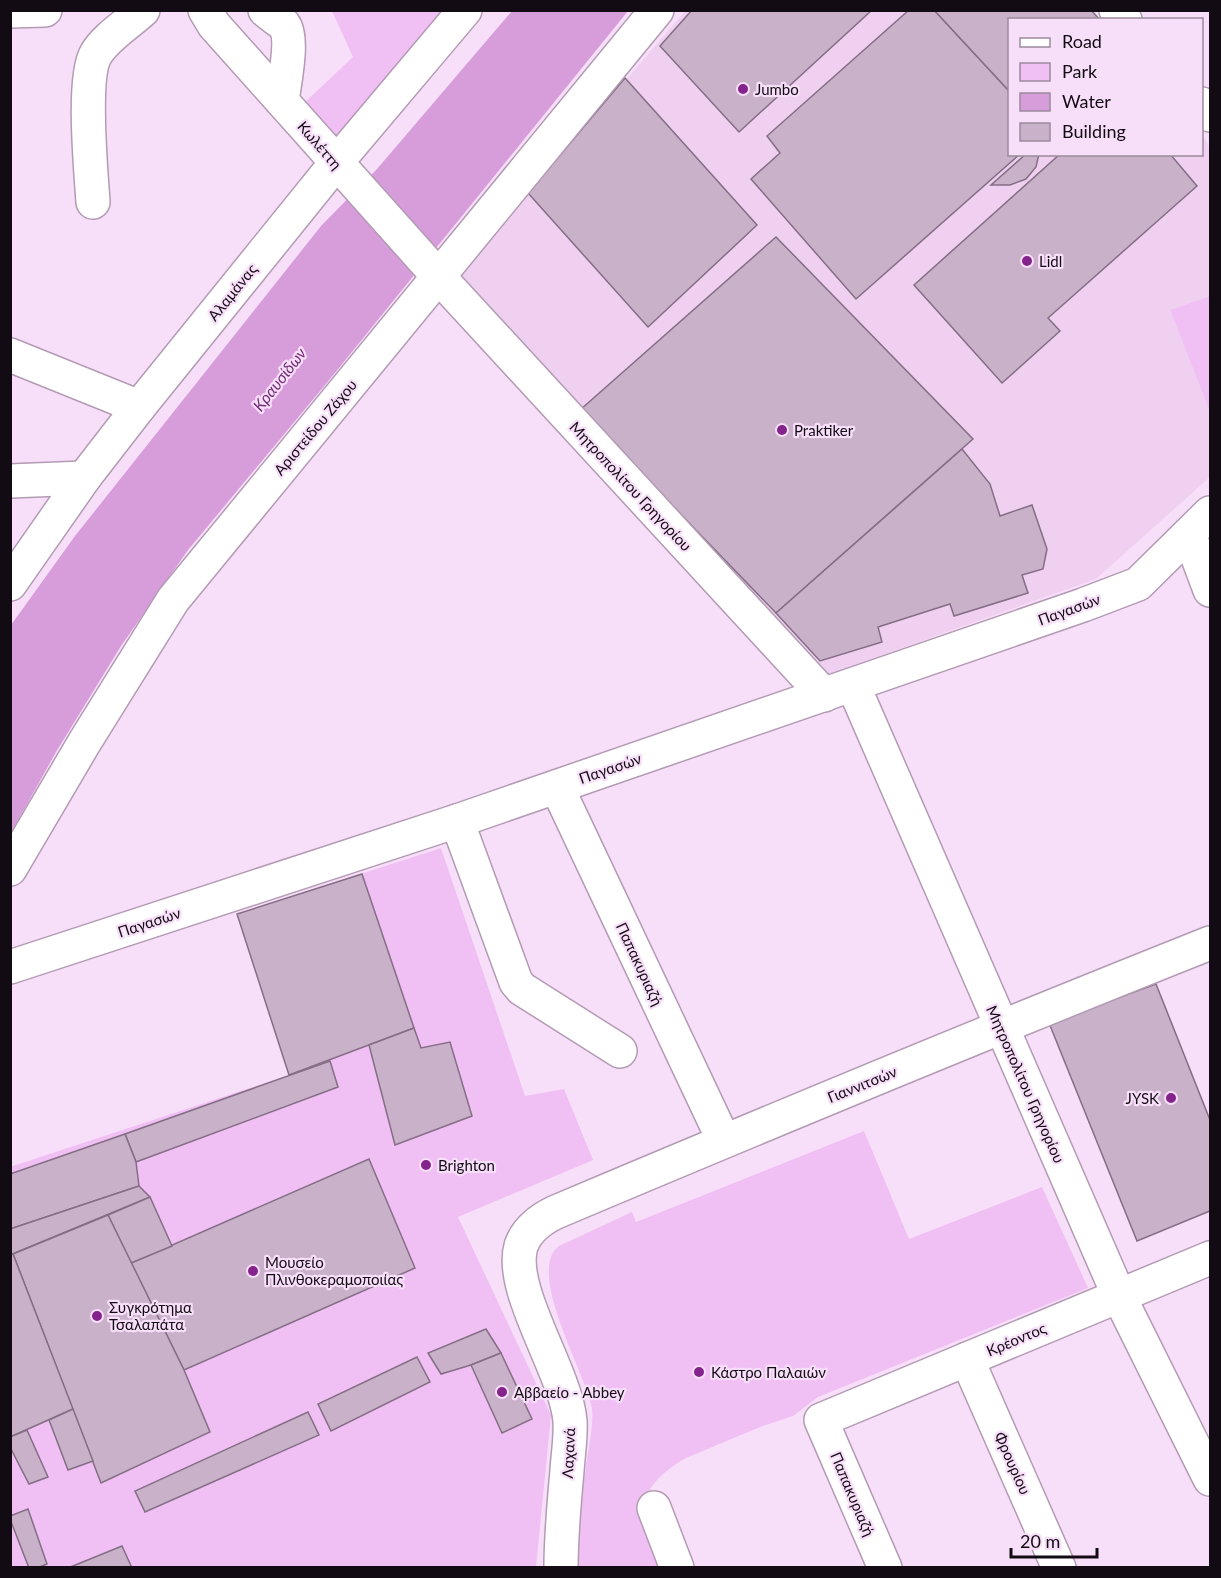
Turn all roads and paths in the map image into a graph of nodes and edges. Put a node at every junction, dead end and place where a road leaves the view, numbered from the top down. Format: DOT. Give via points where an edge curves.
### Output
graph roads {
  1 [pos="45,10"];
  2 [pos="143,10"];
  3 [pos="205,10"];
  4 [pos="265,10"];
  5 [pos="465,10"];
  6 [pos="657,10"];
  7 [pos="10,11"];
  8 [pos="282,101"];
  9 [pos="336,163"];
  10 [pos="93,202"];
  11 [pos="439,277"];
  12 [pos="10,355"];
  13 [pos="139,407"];
  14 [pos="84,478"];
  15 [pos="10,481"];
  16 [pos="1200,523"];
  17 [pos="10,584"];
  18 [pos="1210,590"];
  19 [pos="838,690"];
  20 [pos="556,787"];
  21 [pos="457,821"];
  22 [pos="10,869"];
  23 [pos="1210,943"];
  24 [pos="10,968"];
  25 [pos="1000,1027"];
  26 [pos="620,1051"];
  27 [pos="724,1141"];
  28 [pos="524,1240"];
  29 [pos="1210,1258"];
  30 [pos="1119,1296"];
  31 [pos="967,1359"];
  32 [pos="821,1420"];
  33 [pos="1210,1479"];
  34 [pos="654,1508"];
  35 [pos="561,1568"];
  36 [pos="677,1568"];
  37 [pos="885,1568"];
  38 [pos="1059,1568"];
  1 -- 7 [label="street"];
  2 -- 10 [label="street" via="105,42 91,64"];
  3 -- 8 [label="street, Κωλέττη"];
  4 -- 8 [label="street" via="286,31"];
  5 -- 9 [label="street, Αλαμάνας"];
  6 -- 11 [label="street, Αριστείδου Ζάχου"];
  8 -- 9 [label="street, Κωλέττη"];
  9 -- 11 [label="street, Κωλέττη"];
  9 -- 13 [label="street, Αλαμάνας"];
  11 -- 19 [label="street, Μητροπολίτου Γρηγορίου"];
  11 -- 22 [label="street, Αριστείδου Ζάχου" via="173,600"];
  12 -- 13 [label="street"];
  13 -- 14 [label="street, Αλαμάνας"];
  14 -- 15 [label="street"];
  14 -- 17 [label="street, Αλαμάνας"];
  16 -- 18 [label="street"];
  16 -- 19 [label="street, Παγασών" via="1138,584"];
  19 -- 20 [label="street, Παγασών"];
  19 -- 25 [label="street, Μητροπολίτου Γρηγορίου"];
  20 -- 21 [label="street, Παγασών"];
  20 -- 27 [label="street, Παπακυριαζή"];
  21 -- 24 [label="street, Παγασών"];
  21 -- 26 [label="street" via="516,982"];
  23 -- 25 [label="street, Γιαννιτσών"];
  25 -- 27 [label="street, Γιαννιτσών"];
  25 -- 30 [label="street, Μητροπολίτου Γρηγορίου"];
  27 -- 28 [label="street, Γιαννιτσών" via="547,1216"];
  28 -- 35 [label="street, Λαχανά" via="519,1257 521,1281 564,1394 569,1418"];
  29 -- 30 [label="street, Κρέοντος"];
  30 -- 31 [label="street, Κρέοντος"];
  30 -- 33 [label="street, Μητροπολίτου Γρηγορίου"];
  31 -- 32 [label="street, Κρέοντος"];
  31 -- 38 [label="street, Φρουρίου"];
  32 -- 37 [label="street, Παπακυριαζή"];
  34 -- 36 [label="street"];
}
